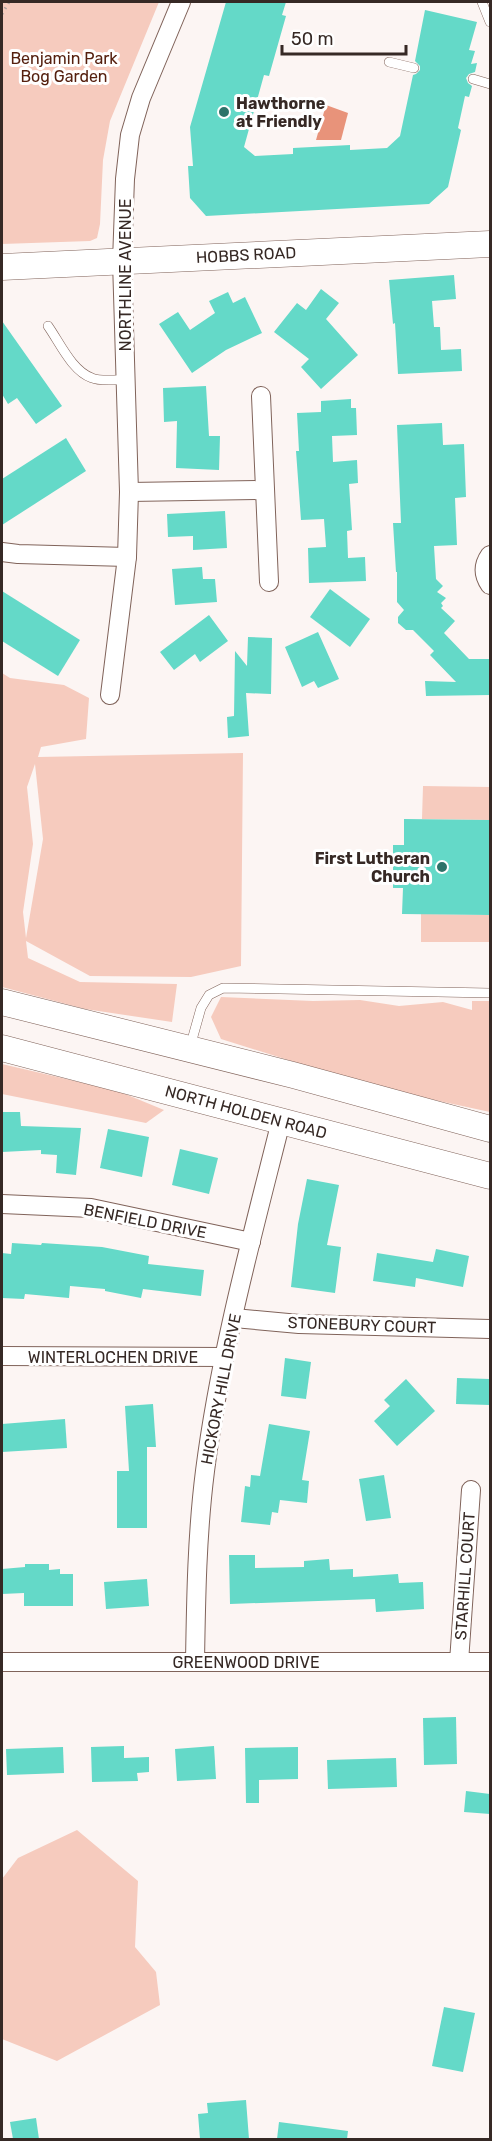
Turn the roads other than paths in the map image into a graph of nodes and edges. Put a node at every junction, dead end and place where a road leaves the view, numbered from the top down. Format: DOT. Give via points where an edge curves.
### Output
graph roads {
  1 [pos="181,2"];
  2 [pos="482,2"];
  3 [pos="490,22"];
  4 [pos="389,62"];
  5 [pos="414,68"];
  6 [pos="473,80"];
  7 [pos="490,84"];
  8 [pos="490,244"];
  9 [pos="122,261"];
  10 [pos="2,267"];
  11 [pos="48,326"];
  12 [pos="126,380"];
  13 [pos="261,396"];
  14 [pos="264,490"];
  15 [pos="129,492"];
  16 [pos="2,552"];
  17 [pos="490,555"];
  18 [pos="127,557"];
  19 [pos="269,582"];
  20 [pos="490,585"];
  21 [pos="110,695"];
  22 [pos="490,993"];
  23 [pos="2,1002"];
  24 [pos="2,1048"];
  25 [pos="189,1049"];
  26 [pos="281,1121"];
  27 [pos="490,1129"];
  28 [pos="490,1176"];
  29 [pos="2,1204"];
  30 [pos="251,1242"];
  31 [pos="234,1318"];
  32 [pos="490,1329"];
  33 [pos="2,1356"];
  34 [pos="224,1358"];
  35 [pos="471,1490"];
  36 [pos="2,1662"];
  37 [pos="195,1662"];
  38 [pos="459,1662"];
  39 [pos="490,1662"];
  1 -- 9 [label="street, NORTHLINE AVENUE" via="130,135"];
  2 -- 3 [label="lane"];
  4 -- 5 [label="lane"];
  6 -- 7 [label="lane"];
  8 -- 9 [label="main road, HOBBS ROAD"];
  9 -- 10 [label="main road, HOBBS ROAD"];
  9 -- 12 [label="street, NORTHLINE AVENUE"];
  11 -- 12 [label="lane" via="86,375"];
  12 -- 15 [label="street, NORTHLINE AVENUE"];
  13 -- 14 [label="street"];
  14 -- 15 [label="street"];
  14 -- 19 [label="street"];
  15 -- 18 [label="street, NORTHLINE AVENUE"];
  16 -- 18 [label="street"];
  17 -- 20 [label="street" via="485,566"];
  18 -- 21 [label="street, NORTHLINE AVENUE"];
  22 -- 25 [label="lane" via="223,988 209,995 201,1008"];
  23 -- 25 [label="main road"];
  24 -- 26 [label="main road, NORTH HOLDEN ROAD"];
  25 -- 27 [label="main road"];
  26 -- 28 [label="main road, NORTH HOLDEN ROAD"];
  26 -- 30 [label="street, HICKORY HILL DRIVE"];
  29 -- 30 [label="street, BENFIELD DRIVE" via="91,1208"];
  30 -- 31 [label="street, HICKORY HILL DRIVE"];
  31 -- 32 [label="street, STONEBURY COURT" via="299,1324"];
  31 -- 34 [label="street, HICKORY HILL DRIVE"];
  33 -- 34 [label="street, WINTERLOCHEN DRIVE"];
  34 -- 37 [label="street, HICKORY HILL DRIVE" via="205,1472 195,1599"];
  35 -- 38 [label="street, STARHILL COURT"];
  36 -- 37 [label="street, GREENWOOD DRIVE"];
  37 -- 38 [label="street, GREENWOOD DRIVE"];
  38 -- 39 [label="street, GREENWOOD DRIVE"];
}
